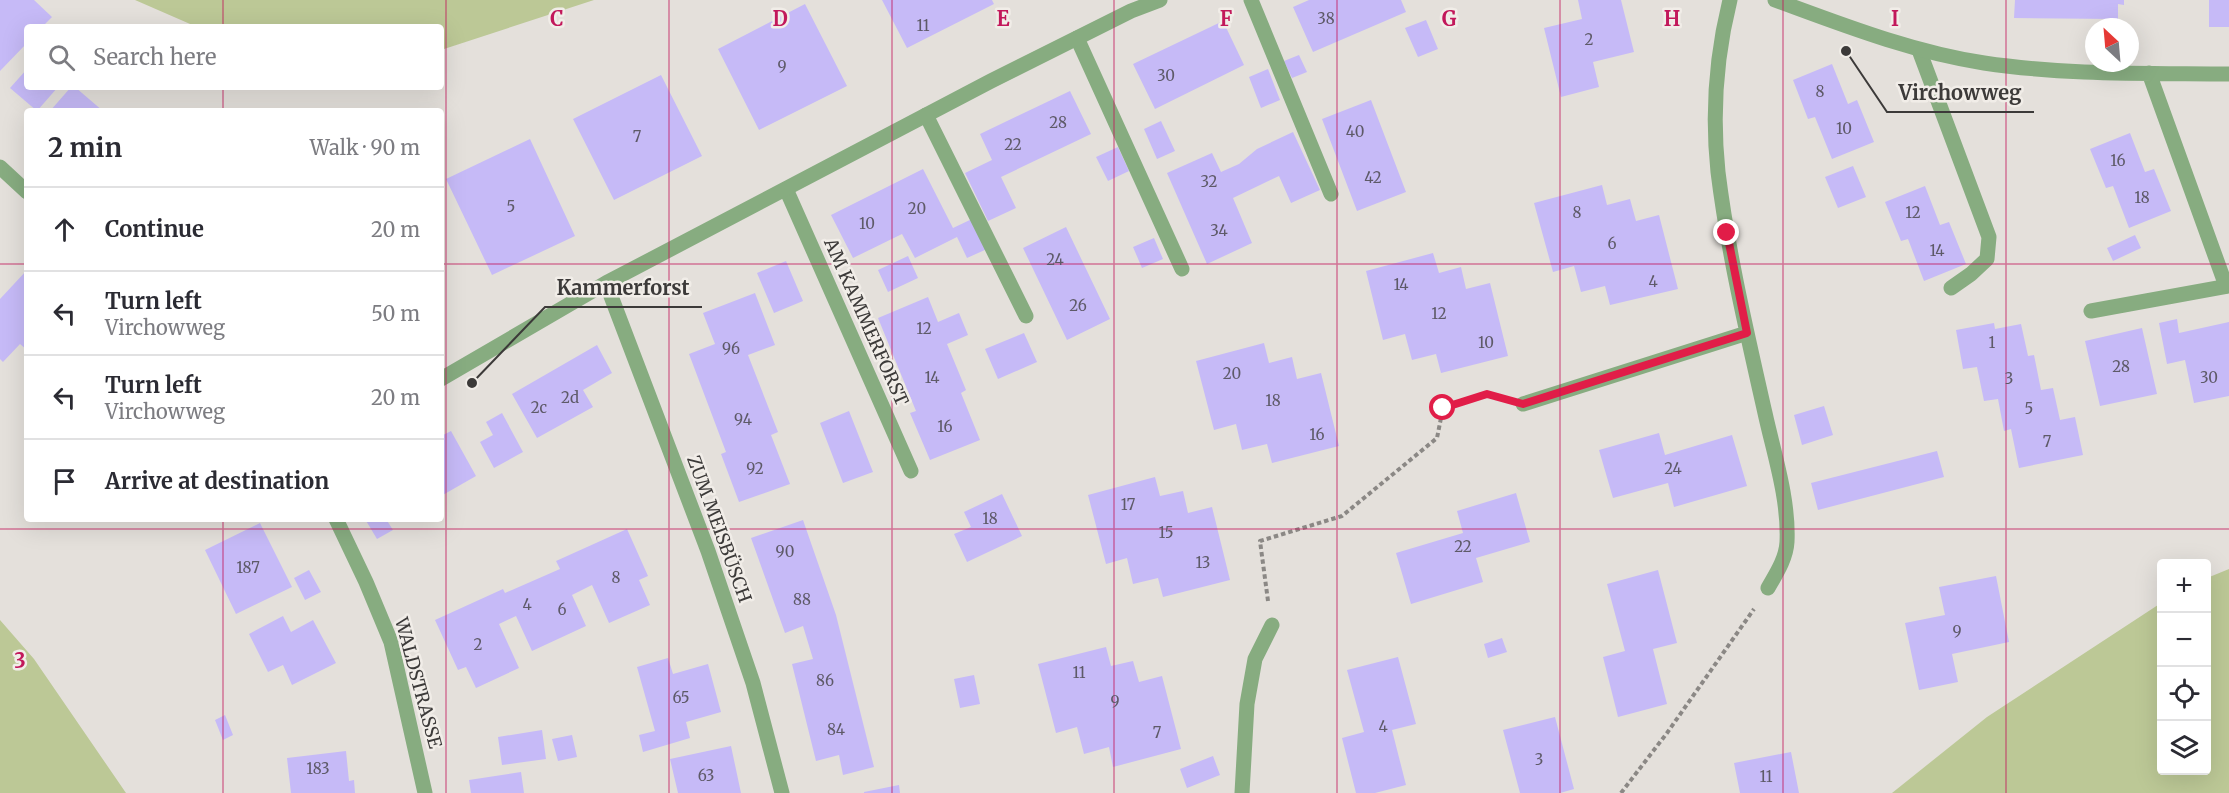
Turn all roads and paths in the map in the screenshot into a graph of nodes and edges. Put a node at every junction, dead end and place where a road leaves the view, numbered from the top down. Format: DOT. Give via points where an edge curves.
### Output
graph roads {
  1 [pos="1160,0"];
  2 [pos="1251,0"];
  3 [pos="1730,0"];
  4 [pos="1775,0"];
  5 [pos="1077,38"];
  6 [pos="1918,50"];
  7 [pos="2150,73"];
  8 [pos="2229,74"];
  9 [pos="926,115"];
  10 [pos="0,167"];
  11 [pos="24,189"];
  12 [pos="786,189"];
  13 [pos="1331,194"];
  14 [pos="1182,269"];
  15 [pos="606,283"];
  16 [pos="2228,286"];
  17 [pos="1951,288"];
  18 [pos="2091,311"];
  19 [pos="1026,316"];
  20 [pos="1747,333"];
  21 [pos="444,377"];
  22 [pos="1523,404"];
  23 [pos="911,471"];
  24 [pos="337,522"];
  25 [pos="1768,588"];
  26 [pos="1272,626"];
  27 [pos="425,793"];
  28 [pos="782,793"];
  29 [pos="1242,793"];
  30 [pos="1621,793"];
  1 -- 5 [label="street"];
  2 -- 13 [label="street"];
  3 -- 20 [label="street" via="1721,34 1716,94 1718,169"];
  4 -- 6 [label="street"];
  5 -- 9 [label="street"];
  5 -- 14 [label="street"];
  6 -- 7 [label="street" via="1984,63 2062,71"];
  6 -- 17 [label="street" via="1989,237 1987,259"];
  7 -- 8 [label="street"];
  7 -- 16 [label="street"];
  9 -- 12 [label="street"];
  9 -- 19 [label="street"];
  10 -- 11 [label="street"];
  12 -- 15 [label="street"];
  12 -- 23 [label="street, AM KAMMERFORST"];
  15 -- 21 [label="street"];
  15 -- 28 [label="street, ZUM MEISBÜSCH" via="708,551 753,682"];
  16 -- 18 [label="street"];
  20 -- 22 [label="street"];
  20 -- 25 [label="street" via="1785,504 1787,544"];
  22 -- 26 [label="path" via="1487,394 1443,408 1437,438 1342,516 1260,541"];
  24 -- 27 [label="street, WALDSTRASSE" via="391,642"];
  25 -- 30 [label="path"];
  26 -- 29 [label="street" via="1255,659 1247,704"];
}
